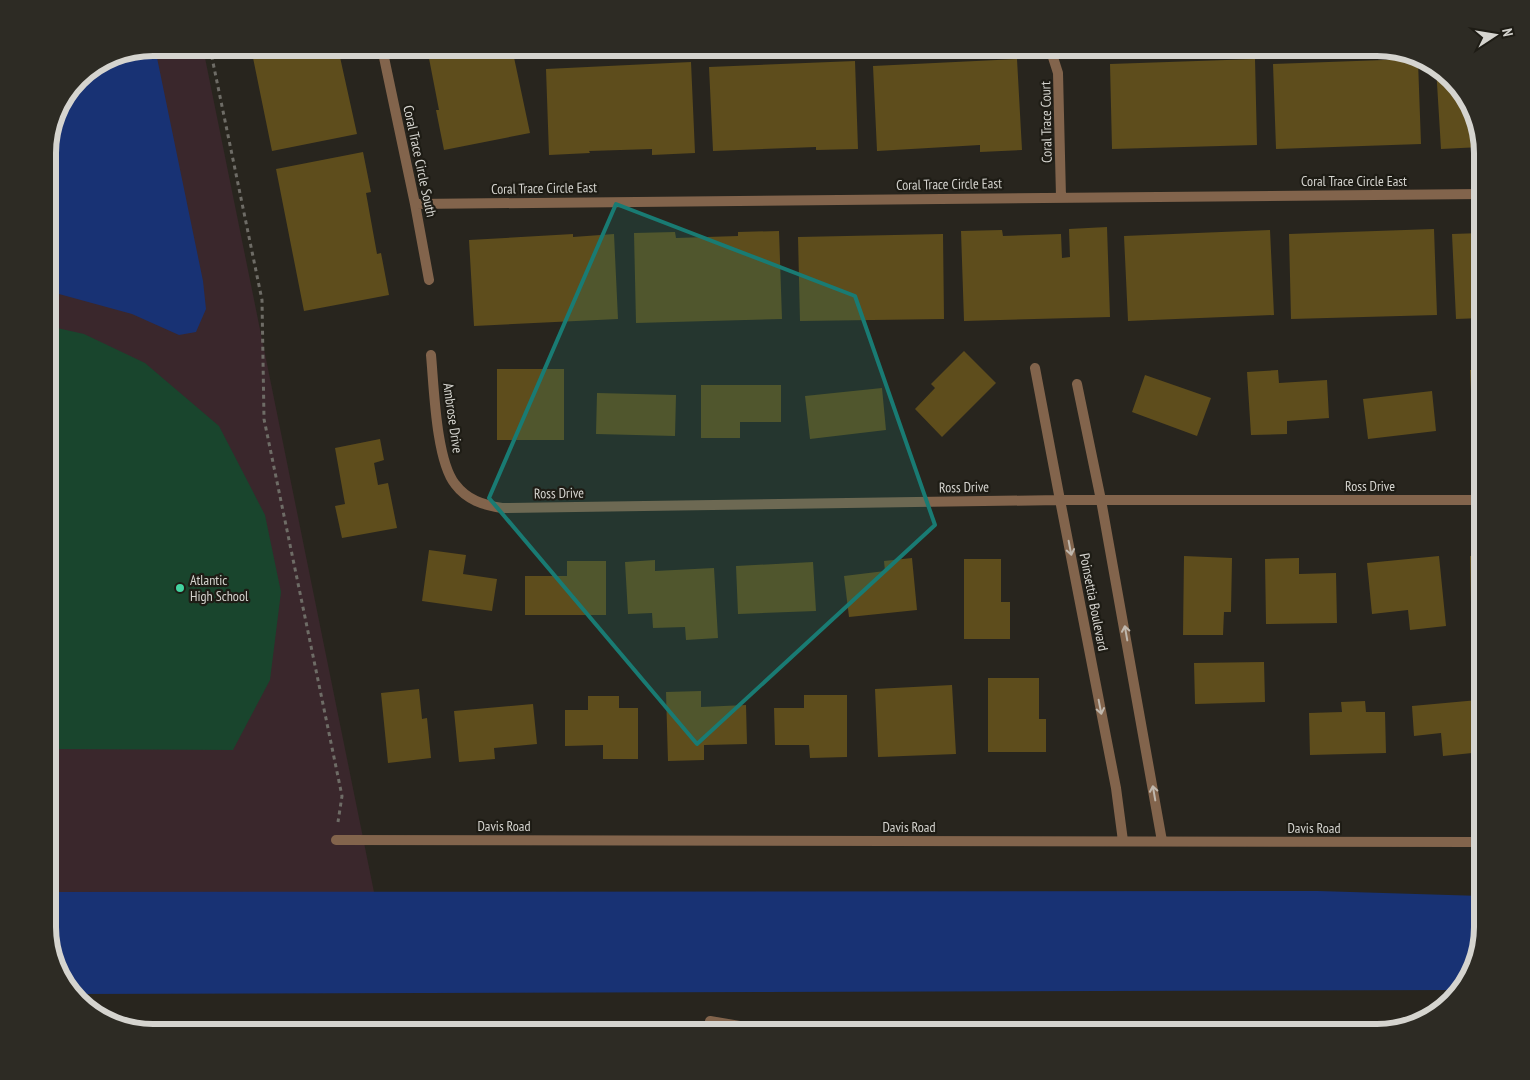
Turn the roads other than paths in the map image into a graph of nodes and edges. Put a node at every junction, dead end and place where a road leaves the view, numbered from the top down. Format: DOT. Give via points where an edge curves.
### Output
graph roads {
  1 [pos="384,56"];
  2 [pos="1053,56"];
  3 [pos="1474,194"];
  4 [pos="1061,197"];
  5 [pos="415,204"];
  6 [pos="429,280"];
  7 [pos="431,355"];
  8 [pos="1035,368"];
  9 [pos="1077,384"];
  10 [pos="454,484"];
  11 [pos="1060,500"];
  12 [pos="1101,500"];
  13 [pos="1474,500"];
  14 [pos="336,840"];
  15 [pos="1123,841"];
  16 [pos="1162,841"];
  17 [pos="1474,842"];
  18 [pos="710,1021"];
  19 [pos="728,1024"];
  1 -- 5 [label="street, Coral Trace Circle South"];
  2 -- 4 [label="street, Coral Trace Court" via="1058,73"];
  3 -- 4 [label="street, Coral Trace Circle East"];
  4 -- 5 [label="street, Coral Trace Circle East"];
  5 -- 6 [label="street, Coral Trace Circle South"];
  7 -- 10 [label="street, Ambrose Drive" via="437,419 446,467"];
  8 -- 11 [label="street, Poinsettia Boulevard"];
  9 -- 12 [label="street, Poinsettia Boulevard"];
  10 -- 11 [label="street, Ross Drive" via="468,497 484,505 502,508"];
  11 -- 12 [label="street, Ross Drive"];
  11 -- 15 [label="street, Poinsettia Boulevard, one-way" via="1116,788"];
  12 -- 13 [label="street, Ross Drive"];
  16 -- 12 [label="street, Poinsettia Boulevard, one-way"];
  14 -- 15 [label="street, Davis Road"];
  15 -- 16 [label="street, Davis Road"];
  16 -- 17 [label="street, Davis Road"];
  18 -- 19 [label="street"];
}
